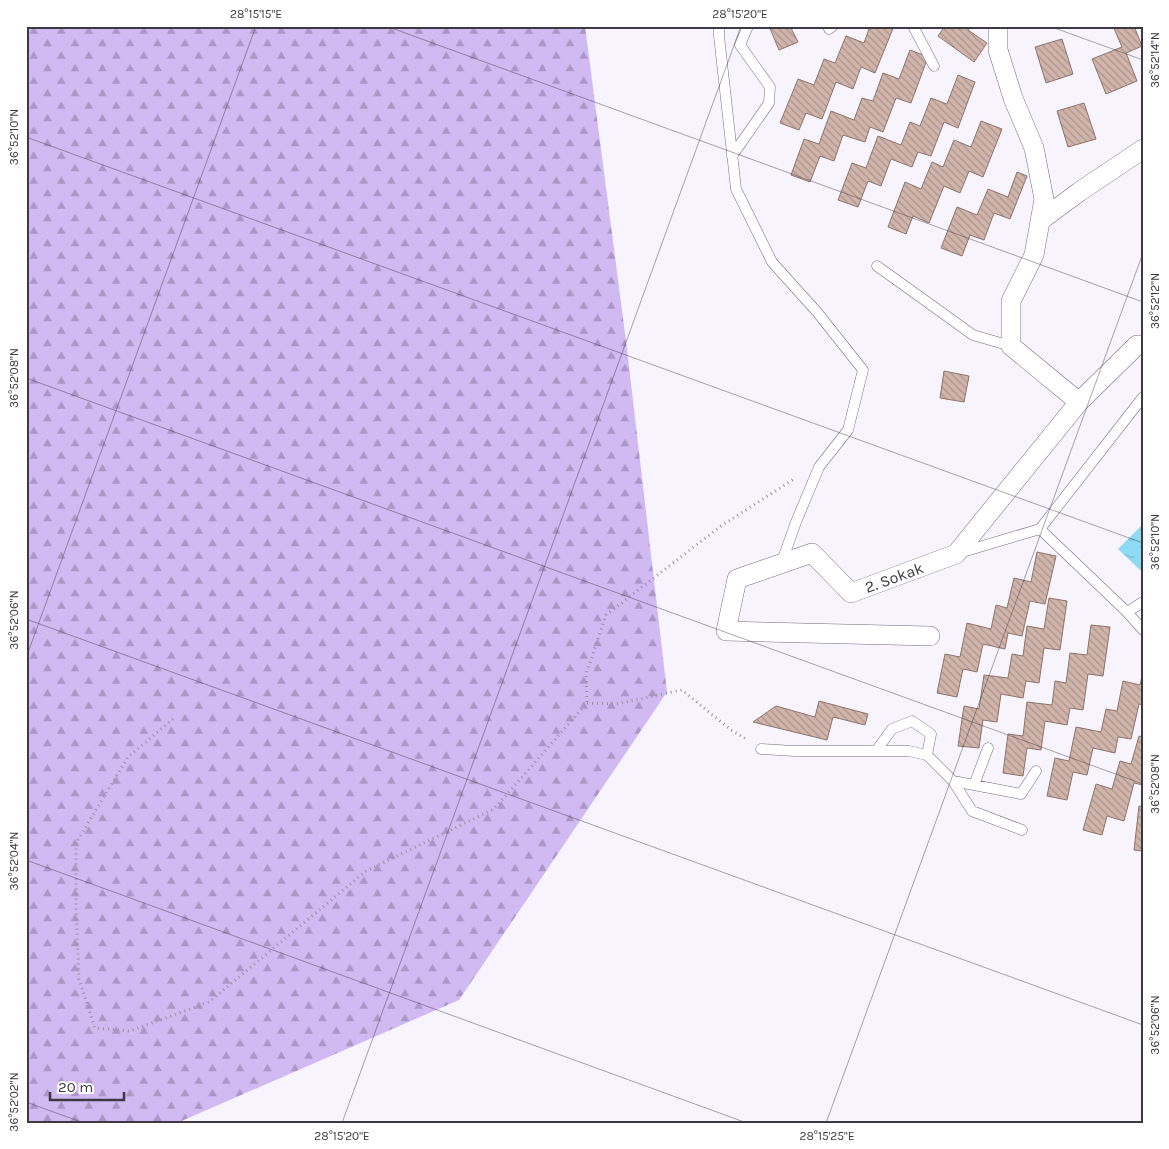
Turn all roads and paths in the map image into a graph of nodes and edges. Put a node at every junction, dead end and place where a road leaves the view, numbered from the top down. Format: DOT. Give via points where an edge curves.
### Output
graph roads {
  1 [pos="719,26"];
  2 [pos="748,26"];
  3 [pos="828,26"];
  4 [pos="833,26"];
  5 [pos="913,26"];
  6 [pos="998,26"];
  7 [pos="934,66"];
  8 [pos="1143,149"];
  9 [pos="732,156"];
  10 [pos="1040,221"];
  11 [pos="877,266"];
  12 [pos="1143,345"];
  13 [pos="1010,346"];
  14 [pos="1143,396"];
  15 [pos="1079,402"];
  16 [pos="824,460"];
  17 [pos="1040,529"];
  18 [pos="956,554"];
  19 [pos="781,564"];
  20 [pos="1143,602"];
  21 [pos="1127,612"];
  22 [pos="1143,630"];
  23 [pos="930,636"];
  24 [pos="587,703"];
  25 [pos="173,719"];
  26 [pos="988,748"];
  27 [pos="761,749"];
  28 [pos="876,751"];
  29 [pos="927,754"];
  30 [pos="1036,772"];
  31 [pos="953,781"];
  32 [pos="974,785"];
  33 [pos="1022,830"];
  1 -- 9 [label="lane"];
  2 -- 9 [label="lane" via="740,45 770,87 769,102"];
  3 -- 4 [label="lane" via="829,29"];
  5 -- 7 [label="lane"];
  6 -- 10 [label="street" via="998,50 1034,148 1044,199"];
  8 -- 10 [label="street"];
  9 -- 16 [label="lane" via="736,189 772,262 863,370 848,430"];
  10 -- 13 [label="street" via="1034,255 1011,302"];
  11 -- 13 [label="lane" via="973,335"];
  12 -- 15 [label="street" via="1136,346"];
  13 -- 15 [label="street"];
  14 -- 17 [label="lane"];
  15 -- 18 [label="street"];
  16 -- 19 [label="lane"];
  16 -- 24 [label="path" via="721,526 606,614 586,674"];
  17 -- 18 [label="lane"];
  17 -- 21 [label="lane"];
  18 -- 19 [label="street, 2. Sokak" via="851,593 812,553"];
  19 -- 23 [label="street, 2. Sokak" via="737,579 726,631"];
  20 -- 21 [label="lane"];
  21 -- 22 [label="lane"];
  24 -- 25 [label="path" via="494,809 366,871 209,1002 130,1031 95,1028 79,978 76,843 128,757"];
  24 -- 27 [label="path" via="616,704 682,690 731,730"];
  26 -- 32 [label="lane"];
  27 -- 28 [label="lane"];
  28 -- 29 [label="lane"];
  28 -- 29 [label="lane" via="892,729 912,721 931,734"];
  29 -- 31 [label="lane"];
  30 -- 32 [label="lane" via="1021,794"];
  31 -- 32 [label="lane"];
  31 -- 33 [label="lane" via="972,811"];
}
